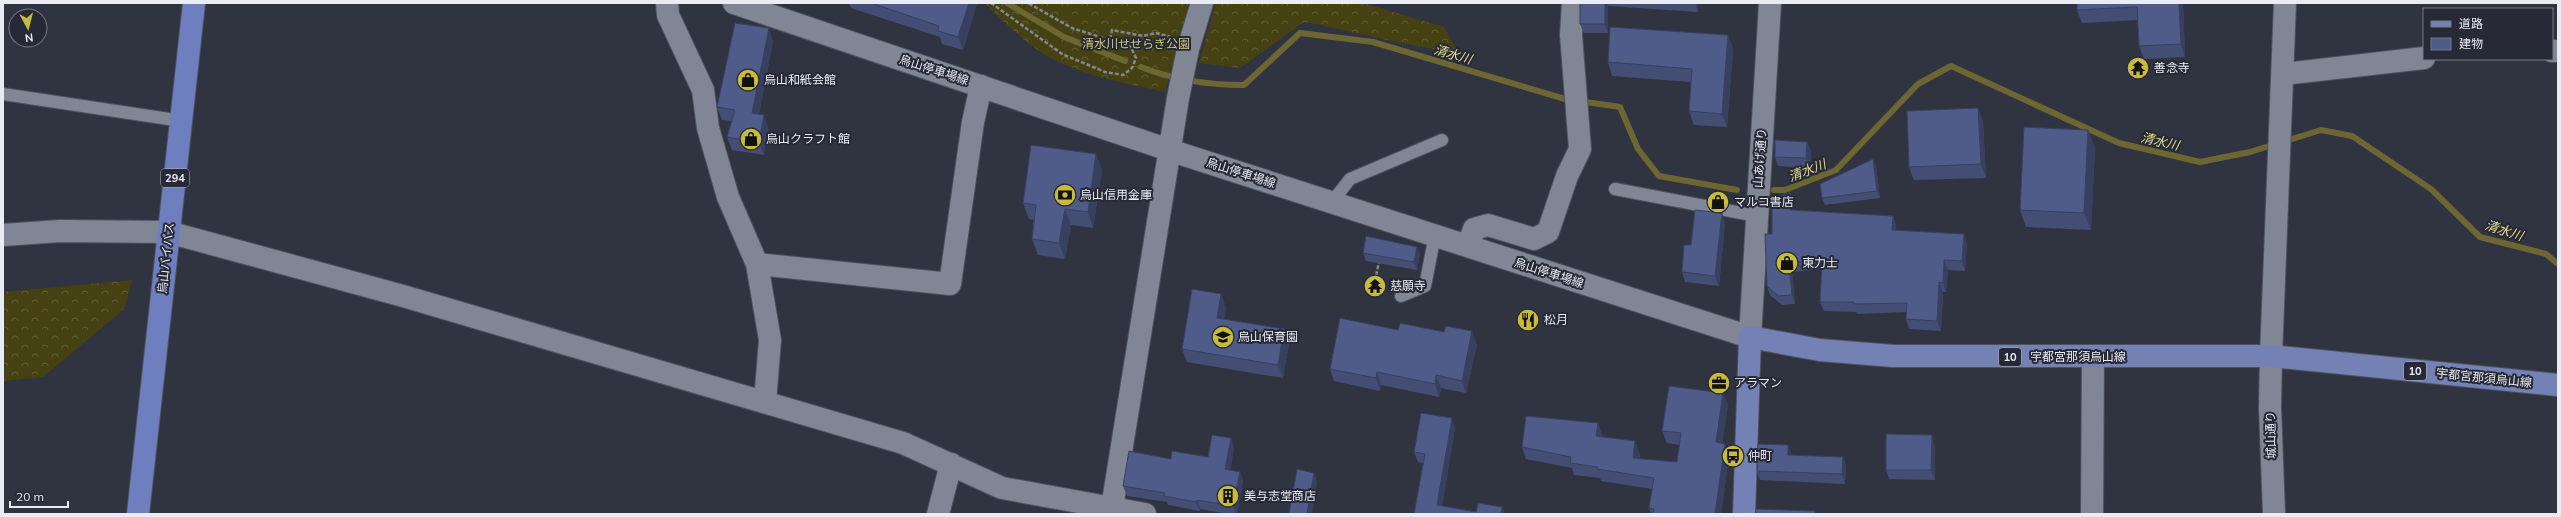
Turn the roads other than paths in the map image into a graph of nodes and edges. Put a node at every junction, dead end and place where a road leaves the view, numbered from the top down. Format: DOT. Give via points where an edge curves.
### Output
graph roads {
  1 [pos="194,3"];
  2 [pos="667,3"];
  3 [pos="734,3"];
  4 [pos="1202,3"];
  5 [pos="1573,3"];
  6 [pos="1770,3"];
  7 [pos="2285,3"];
  8 [pos="2423,58"];
  9 [pos="2284,74"];
  10 [pos="981,86"];
  11 [pos="3,94"];
  12 [pos="182,121"];
  13 [pos="1442,140"];
  14 [pos="1169,150"];
  15 [pos="1615,189"];
  16 [pos="1332,202"];
  17 [pos="1757,216"];
  18 [pos="168,232"];
  19 [pos="3,235"];
  20 [pos="1435,235"];
  21 [pos="1468,246"];
  22 [pos="757,264"];
  23 [pos="1401,296"];
  24 [pos="1750,337"];
  25 [pos="2271,356"];
  26 [pos="2093,358"];
  27 [pos="2558,385"];
  28 [pos="765,402"];
  29 [pos="951,464"];
  30 [pos="1112,508"];
  31 [pos="138,514"];
  32 [pos="938,514"];
  33 [pos="1145,514"];
  34 [pos="1744,514"];
  35 [pos="2092,514"];
  36 [pos="2274,514"];
  1 -- 12 [label="highway, 烏山バイパス / 294"];
  2 -- 22 [label="street" via="668,15 703,90 708,128 728,197"];
  3 -- 10 [label="street, 烏山停車場線"];
  4 -- 14 [label="street" via="1184,68"];
  5 -- 21 [label="street" via="1572,35 1580,149 1567,176 1548,232 1534,239 1488,225 1474,229"];
  6 -- 17 [label="street, 山あげ通り"];
  7 -- 9 [label="street, 城山通り"];
  8 -- 9 [label="street"];
  9 -- 25 [label="street, 城山通り"];
  10 -- 14 [label="street, 烏山停車場線"];
  10 -- 22 [label="street" via="972,122 950,284"];
  11 -- 12 [label="lane"];
  12 -- 18 [label="highway, 烏山バイパス / 294"];
  13 -- 16 [label="lane" via="1350,179"];
  14 -- 16 [label="street, 烏山停車場線"];
  14 -- 30 [label="street"];
  15 -- 17 [label="lane"];
  16 -- 20 [label="street, 烏山停車場線"];
  17 -- 24 [label="street, 山あげ通り"];
  18 -- 19 [label="street" via="60,231"];
  18 -- 28 [label="street" via="403,296"];
  18 -- 31 [label="highway, 烏山バイパス / 294"];
  20 -- 21 [label="street, 烏山停車場線"];
  20 -- 23 [label="lane" via="1424,286"];
  21 -- 24 [label="street, 烏山停車場線"];
  22 -- 28 [label="street" via="770,340"];
  24 -- 26 [label="main road, 宇都宮那須烏山線 / 10" via="1820,350 1893,356"];
  24 -- 34 [label="main road"];
  25 -- 26 [label="main road, 宇都宮那須烏山線 / 10"];
  25 -- 27 [label="main road, 宇都宮那須烏山線 / 10"];
  25 -- 36 [label="street, 城山通り"];
  26 -- 35 [label="street"];
  28 -- 29 [label="street" via="904,443"];
  29 -- 30 [label="street" via="1002,488"];
  29 -- 32 [label="street"];
  30 -- 33 [label="street"];
}
